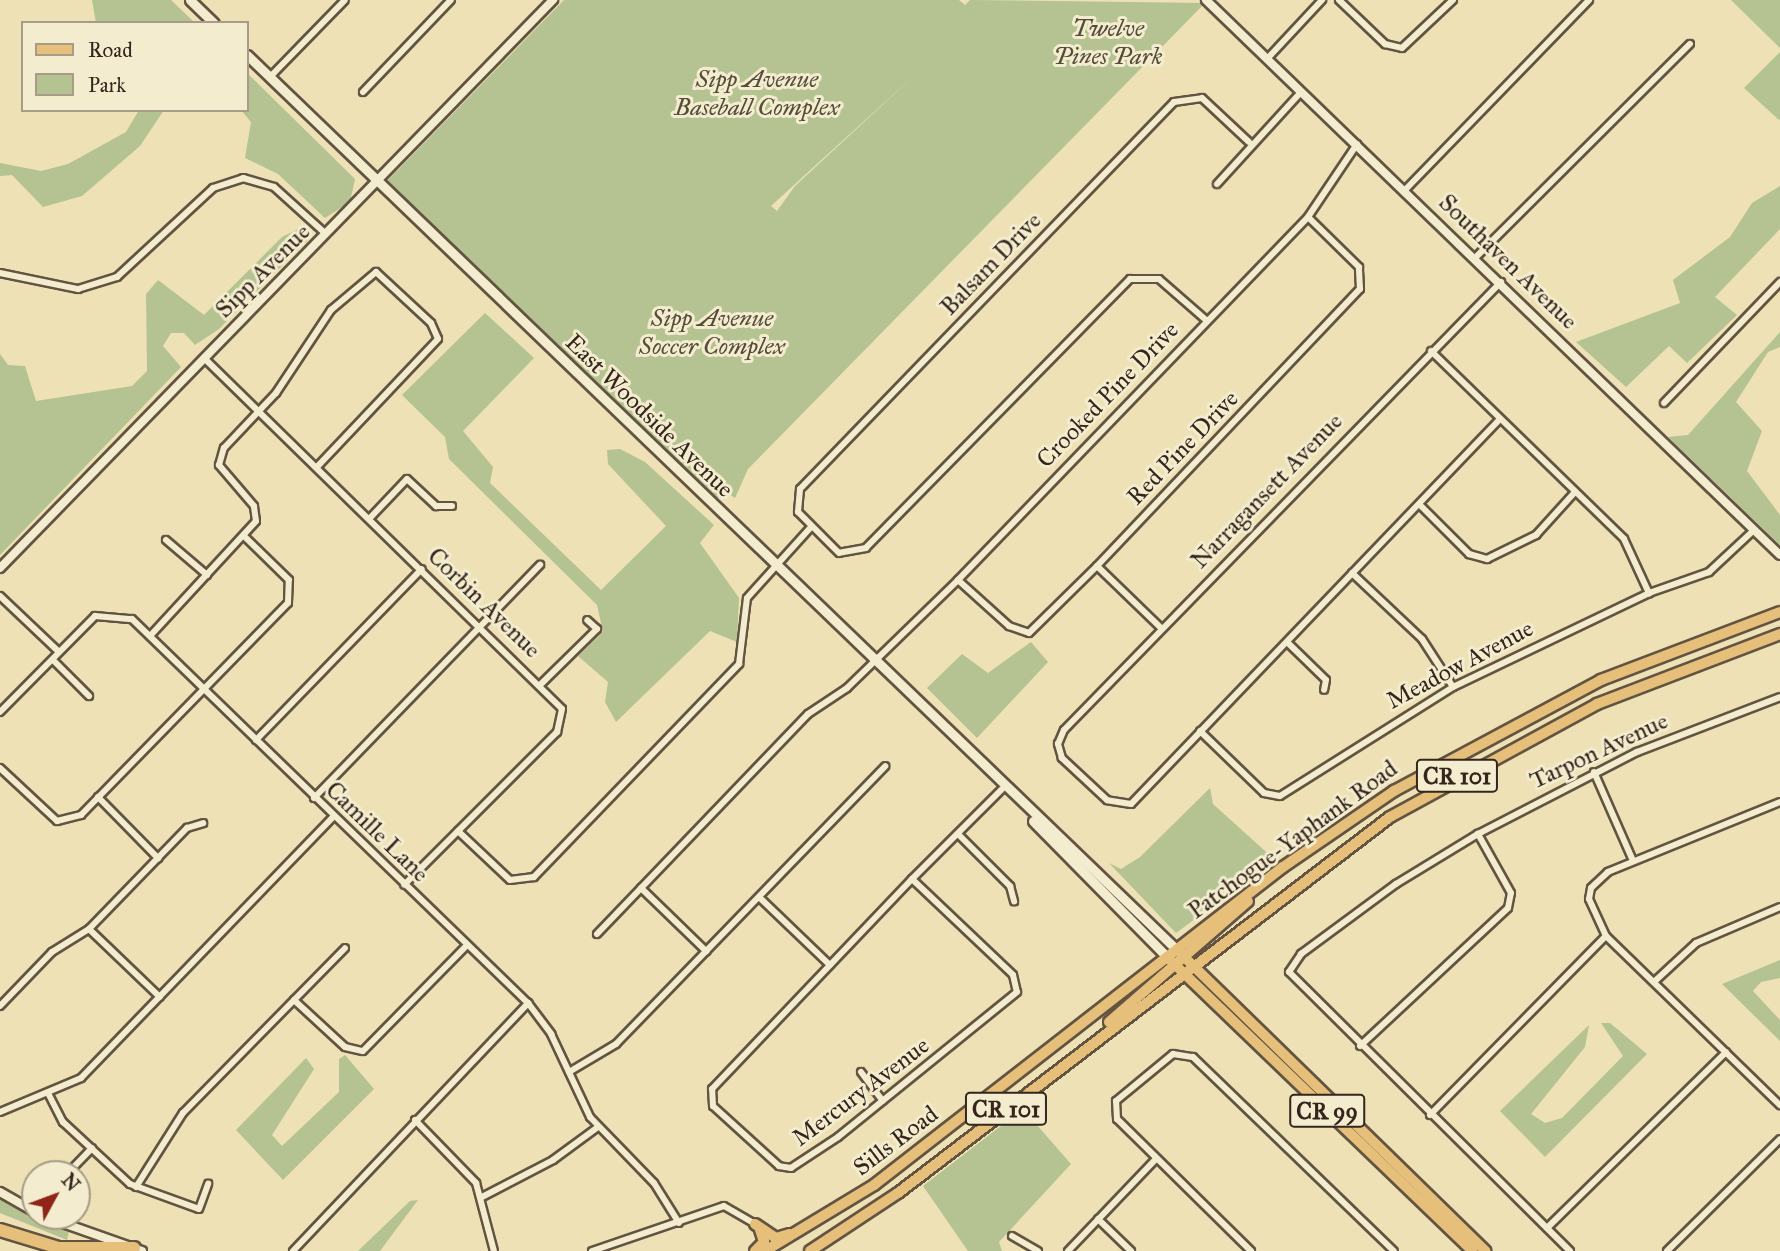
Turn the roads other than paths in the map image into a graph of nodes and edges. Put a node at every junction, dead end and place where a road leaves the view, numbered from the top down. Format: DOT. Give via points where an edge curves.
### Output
graph roads {
  1 [pos="190,0"];
  2 [pos="345,0"];
  3 [pos="451,0"];
  4 [pos="553,0"];
  5 [pos="1206,0"];
  6 [pos="1322,0"];
  7 [pos="1339,0"];
  8 [pos="1453,0"];
  9 [pos="1590,0"];
  10 [pos="212,21"];
  11 [pos="1690,44"];
  12 [pos="248,56"];
  13 [pos="1267,59"];
  14 [pos="270,77"];
  15 [pos="363,92"];
  16 [pos="1301,92"];
  17 [pos="1249,142"];
  18 [pos="1357,144"];
  19 [pos="377,181"];
  20 [pos="1217,184"];
  21 [pos="1405,190"];
  22 [pos="1308,217"];
  23 [pos="326,234"];
  24 [pos="1476,257"];
  25 [pos="0,274"];
  26 [pos="1501,282"];
  27 [pos="1780,282"];
  28 [pos="1206,320"];
  29 [pos="1431,351"];
  30 [pos="204,358"];
  31 [pos="1664,403"];
  32 [pos="260,411"];
  33 [pos="1500,419"];
  34 [pos="318,466"];
  35 [pos="1575,492"];
  36 [pos="1419,504"];
  37 [pos="452,506"];
  38 [pos="369,519"];
  39 [pos="810,528"];
  40 [pos="1754,530"];
  41 [pos="245,537"];
  42 [pos="166,540"];
  43 [pos="1780,555"];
  44 [pos="540,565"];
  45 [pos="773,566"];
  46 [pos="1097,566"];
  47 [pos="0,568"];
  48 [pos="422,569"];
  49 [pos="1352,573"];
  50 [pos="207,575"];
  51 [pos="958,580"];
  52 [pos="1649,593"];
  53 [pos="0,596"];
  54 [pos="1780,612"];
  55 [pos="587,620"];
  56 [pos="480,626"];
  57 [pos="1161,628"];
  58 [pos="1780,634"];
  59 [pos="149,636"];
  60 [pos="1287,642"];
  61 [pos="59,652"];
  62 [pos="53,660"];
  63 [pos="872,662"];
  64 [pos="540,685"];
  65 [pos="1453,687"];
  66 [pos="202,690"];
  67 [pos="1324,690"];
  68 [pos="89,696"];
  69 [pos="1780,697"];
  70 [pos="0,712"];
  71 [pos="1200,731"];
  72 [pos="256,740"];
  73 [pos="886,766"];
  74 [pos="0,768"];
  75 [pos="1594,772"];
  76 [pos="1002,789"];
  77 [pos="98,797"];
  78 [pos="314,798"];
  79 [pos="1780,802"];
  80 [pos="1021,807"];
  81 [pos="333,817"];
  82 [pos="202,823"];
  83 [pos="458,831"];
  84 [pos="958,834"];
  85 [pos="1478,834"];
  86 [pos="158,858"];
  87 [pos="1633,861"];
  88 [pos="912,879"];
  89 [pos="404,885"];
  90 [pos="641,888"];
  91 [pos="759,897"];
  92 [pos="1014,901"];
  93 [pos="1780,907"];
  94 [pos="89,929"];
  95 [pos="597,934"];
  96 [pos="1606,936"];
  97 [pos="467,945"];
  98 [pos="345,948"];
  99 [pos="706,951"];
  100 [pos="1184,957"];
  101 [pos="1175,964"];
  102 [pos="830,965"];
  103 [pos="1655,981"];
  104 [pos="160,997"];
  105 [pos="294,1000"];
  106 [pos="528,1003"];
  107 [pos="0,1006"];
  108 [pos="1360,1046"];
  109 [pos="1726,1052"];
  110 [pos="569,1072"];
  111 [pos="861,1072"];
  112 [pos="48,1093"];
  113 [pos="883,1101"];
  114 [pos="1780,1105"];
  115 [pos="0,1112"];
  116 [pos="1430,1115"];
  117 [pos="415,1120"];
  118 [pos="598,1127"];
  119 [pos="1780,1139"];
  120 [pos="92,1148"];
  121 [pos="1156,1159"];
  122 [pos="80,1160"];
  123 [pos="208,1184"];
  124 [pos="136,1187"];
  125 [pos="0,1192"];
  126 [pos="482,1197"];
  127 [pos="21,1203"];
  128 [pos="1098,1219"];
  129 [pos="818,1222"];
  130 [pos="680,1223"];
  131 [pos="755,1224"];
  132 [pos="1547,1228"];
  133 [pos="82,1230"];
  134 [pos="843,1231"];
  135 [pos="0,1232"];
  136 [pos="1012,1236"];
  137 [pos="138,1250"];
  138 [pos="27,1251"];
  139 [pos="293,1251"];
  140 [pos="494,1251"];
  141 [pos="593,1251"];
  142 [pos="755,1251"];
  143 [pos="765,1251"];
  144 [pos="810,1251"];
  145 [pos="817,1251"];
  146 [pos="1038,1251"];
  147 [pos="1068,1251"];
  148 [pos="1131,1251"];
  149 [pos="1251,1251"];
  150 [pos="1394,1251"];
  151 [pos="1472,1251"];
  152 [pos="1485,1251"];
  153 [pos="1570,1251"];
  154 [pos="1667,1251"];
  1 -- 10 [label="main road"];
  2 -- 14 [label="street"];
  3 -- 15 [label="street"];
  4 -- 19 [label="street, Sipp Avenue"];
  5 -- 13 [label="street, Southaven Avenue"];
  6 -- 13 [label="street"];
  7 -- 8 [label="street" via="1385,44 1402,48"];
  9 -- 21 [label="street"];
  11 -- 24 [label="street"];
  12 -- 14 [label="main road, East Woodside Avenue / CR 99"];
  13 -- 16 [label="street, Southaven Avenue"];
  14 -- 19 [label="main road, East Woodside Avenue / CR 99"];
  16 -- 17 [label="street"];
  16 -- 18 [label="street, Southaven Avenue"];
  17 -- 20 [label="street"];
  17 -- 39 [label="street, Balsam Drive" via="1202,98 1174,102 800,489 795,504"];
  18 -- 21 [label="street, Southaven Avenue"];
  18 -- 22 [label="street, Crooked Pine Drive"];
  19 -- 23 [label="street, Sipp Avenue"];
  19 -- 45 [label="main road, East Woodside Avenue / CR 99"];
  21 -- 24 [label="street, Southaven Avenue"];
  22 -- 28 [label="street, Crooked Pine Drive"];
  22 -- 46 [label="street, Red Pine Drive" via="1359,267 1360,289"];
  23 -- 25 [label="street" via="274,187 243,178 213,188 117,277 78,289"];
  23 -- 30 [label="street, Sipp Avenue"];
  24 -- 26 [label="street, Southaven Avenue"];
  26 -- 29 [label="street, Narragansett Avenue"];
  26 -- 40 [label="street, Southaven Avenue"];
  27 -- 31 [label="street"];
  28 -- 39 [label="street" via="1170,286 1143,275 1114,289 866,548 839,553"];
  28 -- 51 [label="street, Crooked Pine Drive"];
  29 -- 33 [label="street"];
  29 -- 57 [label="street, Narragansett Avenue"];
  30 -- 32 [label="street, Corbin Avenue"];
  30 -- 47 [label="street, Sipp Avenue"];
  32 -- 34 [label="street, Corbin Avenue"];
  32 -- 34 [label="street" via="331,310 365,277 384,276 435,328 438,339"];
  32 -- 41 [label="street" via="220,456 223,473 256,513"];
  33 -- 35 [label="street"];
  33 -- 36 [label="street"];
  34 -- 38 [label="street, Corbin Avenue"];
  35 -- 36 [label="street" via="1536,534 1487,559 1469,554"];
  35 -- 52 [label="street" via="1631,547"];
  36 -- 49 [label="street"];
  37 -- 38 [label="street" via="436,506 407,479"];
  38 -- 48 [label="street, Corbin Avenue"];
  39 -- 45 [label="street"];
  40 -- 43 [label="street, Southaven Avenue"];
  40 -- 52 [label="street, Meadow Avenue" via="1709,572"];
  41 -- 50 [label="street"];
  41 -- 66 [label="street" via="285,574 290,595"];
  42 -- 50 [label="street"];
  44 -- 56 [label="street"];
  45 -- 63 [label="main road, East Woodside Avenue / CR 99"];
  45 -- 83 [label="street" via="747,598 739,664 534,877 510,880"];
  46 -- 51 [label="street, Red Pine Drive" via="1029,633 1009,626"];
  46 -- 57 [label="street"];
  48 -- 56 [label="street, Corbin Avenue"];
  48 -- 72 [label="street"];
  49 -- 60 [label="street"];
  49 -- 65 [label="street" via="1422,639"];
  50 -- 59 [label="street"];
  51 -- 63 [label="street, Crooked Pine Drive"];
  52 -- 65 [label="street, Meadow Avenue"];
  53 -- 61 [label="street"];
  54 -- 100 [label="main road, Patchogue-Yaphank Road / CR 101" via="1652,657 1521,718 1394,791 1258,886"];
  55 -- 64 [label="street" via="597,629"];
  56 -- 64 [label="street, Corbin Avenue"];
  56 -- 78 [label="street"];
  57 -- 71 [label="street, Narragansett Avenue" via="1064,730 1058,752 1107,800 1131,804"];
  58 -- 100 [label="main road, Patchogue-Yaphank Road / CR 101" via="1628,690 1478,764"];
  59 -- 61 [label="street, Camille Lane" via="132,619 106,612 86,622"];
  59 -- 66 [label="street, Camille Lane"];
  60 -- 67 [label="street" via="1325,680"];
  60 -- 71 [label="street"];
  61 -- 62 [label="street, Camille Lane"];
  62 -- 68 [label="street"];
  62 -- 70 [label="street, Camille Lane"];
  63 -- 76 [label="main road, East Woodside Avenue / CR 99"];
  63 -- 90 [label="street, Crooked Pine Drive" via="808,714"];
  64 -- 83 [label="street, Corbin Avenue" via="562,709 562,724"];
  65 -- 71 [label="street, Meadow Avenue" via="1280,796 1264,793"];
  66 -- 72 [label="street, Camille Lane"];
  66 -- 77 [label="street"];
  69 -- 75 [label="street, Tarpon Avenue"];
  72 -- 78 [label="street, Camille Lane"];
  73 -- 91 [label="street"];
  74 -- 77 [label="street" via="57,821 74,821"];
  75 -- 85 [label="street, Tarpon Avenue"];
  75 -- 87 [label="street"];
  76 -- 80 [label="main road, East Woodside Avenue / CR 99"];
  76 -- 84 [label="street, Mercury Avenue"];
  77 -- 86 [label="street"];
  78 -- 81 [label="street, Camille Lane"];
  79 -- 87 [label="street"];
  80 -- 100 [label="main road, East Woodside Avenue / CR 99"];
  80 -- 101 [label="main road, East Woodside Avenue / CR 99"];
  81 -- 89 [label="street, Camille Lane"];
  81 -- 104 [label="street"];
  82 -- 86 [label="street" via="187,828"];
  83 -- 89 [label="street, Corbin Avenue"];
  84 -- 88 [label="street, Mercury Avenue"];
  84 -- 92 [label="street" via="1010,886"];
  85 -- 108 [label="street" via="1511,893 1508,908"];
  85 -- 108 [label="street, Tarpon Avenue" via="1301,954 1289,972"];
  86 -- 94 [label="street"];
  87 -- 96 [label="street" via="1591,888 1589,899"];
  88 -- 102 [label="street, Mercury Avenue"];
  88 -- 113 [label="street, Mercury Avenue" via="1013,975 1017,992"];
  89 -- 97 [label="street, Camille Lane"];
  90 -- 95 [label="street, Crooked Pine Drive"];
  90 -- 99 [label="street"];
  91 -- 99 [label="street"];
  91 -- 102 [label="street"];
  93 -- 103 [label="street" via="1688,947"];
  94 -- 104 [label="street"];
  94 -- 107 [label="street" via="52,952"];
  96 -- 103 [label="street"];
  96 -- 116 [label="street"];
  97 -- 105 [label="street" via="363,1051 345,1047"];
  97 -- 106 [label="street, Camille Lane"];
  98 -- 105 [label="street"];
  99 -- 110 [label="street" via="616,1044"];
  100 -- 101 [label="main road, Sills Road / CR 101"];
  100 -- 101 [label="main road, Sills Road / CR 101"];
  100 -- 152 [label="main road, East Woodside Avenue / CR 99"];
  101 -- 129 [label="main road, Sills Road / CR 101"];
  101 -- 134 [label="main road, Sills Road / CR 101" via="1086,1046"];
  101 -- 151 [label="main road, East Woodside Avenue / CR 99"];
  102 -- 113 [label="street, Mercury Avenue" via="715,1084 710,1101 766,1159 791,1168"];
  103 -- 109 [label="street"];
  104 -- 112 [label="street" via="81,1078"];
  105 -- 124 [label="street" via="183,1113"];
  106 -- 110 [label="street, Camille Lane"];
  106 -- 117 [label="street"];
  108 -- 116 [label="street"];
  109 -- 114 [label="street"];
  109 -- 132 [label="street"];
  110 -- 118 [label="street, Camille Lane"];
  111 -- 113 [label="street"];
  112 -- 115 [label="street"];
  112 -- 120 [label="street" via="62,1122"];
  116 -- 132 [label="street"];
  117 -- 126 [label="street"];
  117 -- 139 [label="street"];
  118 -- 126 [label="street" via="553,1160"];
  118 -- 130 [label="street, Camille Lane" via="654,1183"];
  119 -- 154 [label="street"];
  120 -- 122 [label="street"];
  120 -- 124 [label="street"];
  121 -- 128 [label="street"];
  121 -- 149 [label="street"];
  121 -- 150 [label="street" via="1114,1111 1122,1095 1173,1054 1194,1056"];
  123 -- 124 [label="street" via="199,1209"];
  125 -- 127 [label="street"];
  126 -- 140 [label="street"];
  128 -- 147 [label="street"];
  128 -- 148 [label="street"];
  129 -- 131 [label="main road" via="776,1238"];
  129 -- 143 [label="main road, Sills Road / CR 101"];
  130 -- 131 [label="street" via="724,1206"];
  130 -- 141 [label="street"];
  131 -- 142 [label="main road" via="764,1239"];
  132 -- 153 [label="street"];
  133 -- 137 [label="street"];
  134 -- 144 [label="main road, Sills Road / CR 101"];
  134 -- 145 [label="main road"];
  135 -- 137 [label="highway" via="59,1248"];
  135 -- 138 [label="highway"];
  136 -- 146 [label="street"];
}
